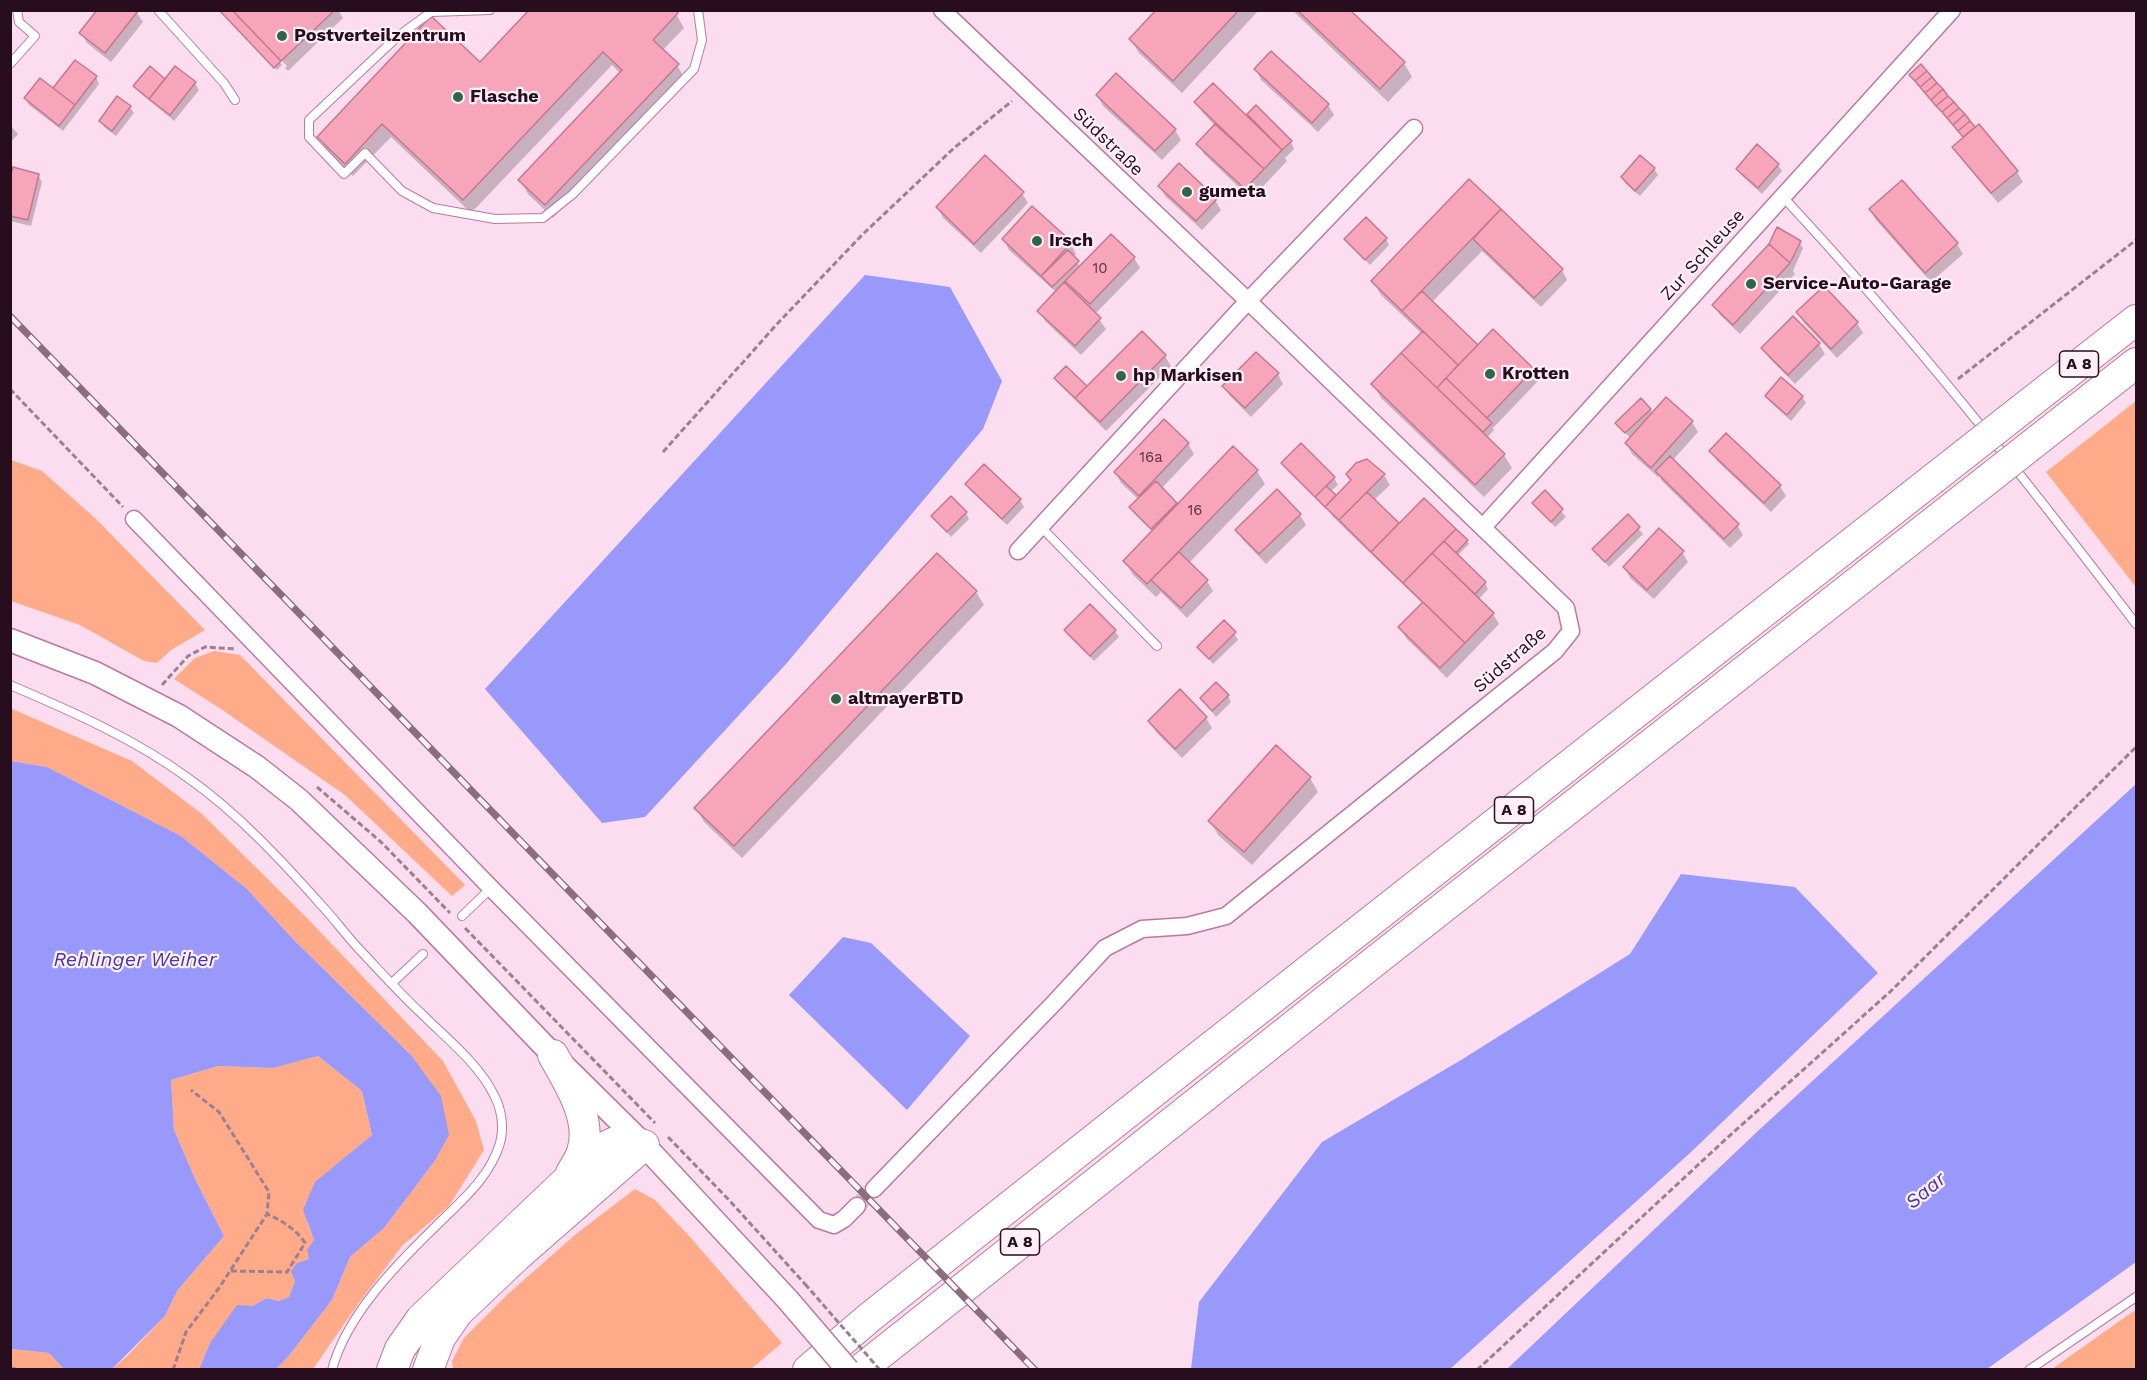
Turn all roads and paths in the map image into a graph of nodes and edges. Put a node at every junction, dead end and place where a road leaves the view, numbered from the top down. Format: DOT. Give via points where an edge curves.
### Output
graph roads {
  1 [pos="17,10"];
  2 [pos="158,10"];
  3 [pos="490,10"];
  4 [pos="698,10"];
  5 [pos="942,10"];
  6 [pos="1952,10"];
  7 [pos="10,64"];
  8 [pos="1025,89"];
  9 [pos="235,100"];
  10 [pos="1414,128"];
  11 [pos="1783,196"];
  12 [pos="2136,240"];
  13 [pos="1248,301"];
  14 [pos="2136,320"];
  15 [pos="2136,363"];
  16 [pos="1949,387"];
  17 [pos="10,389"];
  18 [pos="663,452"];
  19 [pos="134,519"];
  20 [pos="1040,526"];
  21 [pos="1483,527"];
  22 [pos="1018,550"];
  23 [pos="2136,624"];
  24 [pos="10,640"];
  25 [pos="1157,646"];
  26 [pos="265,652"];
  27 [pos="10,685"];
  28 [pos="162,685"];
  29 [pos="2136,747"];
  30 [pos="491,888"];
  31 [pos="462,916"];
  32 [pos="423,954"];
  33 [pos="392,983"];
  34 [pos="553,1055"];
  35 [pos="191,1090"];
  36 [pos="644,1145"];
  37 [pos="567,1180"];
  38 [pos="874,1188"];
  39 [pos="857,1206"];
  40 [pos="267,1214"];
  41 [pos="231,1271"];
  42 [pos="805,1284"];
  43 [pos="2136,1297"];
  44 [pos="10,1368"];
  45 [pos="21,1370"];
  46 [pos="173,1370"];
  47 [pos="332,1370"];
  48 [pos="392,1370"];
  49 [pos="428,1370"];
  50 [pos="808,1370"];
  51 [pos="848,1370"];
  52 [pos="860,1370"];
  53 [pos="880,1370"];
  54 [pos="1477,1370"];
  55 [pos="2029,1370"];
  1 -- 7 [label="lane" via="19,22 35,36"];
  2 -- 9 [label="lane"];
  3 -- 4 [label="lane" via="431,12 397,37 309,120 309,137 344,174 365,153 402,191 433,207 495,219 543,218 573,195 694,69 702,40"];
  5 -- 8 [label="street, Südstraße"];
  6 -- 11 [label="street, Zur Schleuse"];
  8 -- 13 [label="street, Südstraße"];
  8 -- 18 [label="path" via="954,148 862,235"];
  10 -- 13 [label="street"];
  11 -- 16 [label="lane"];
  11 -- 21 [label="street, Zur Schleuse"];
  12 -- 16 [label="path"];
  13 -- 20 [label="street"];
  13 -- 21 [label="street, Südstraße"];
  14 -- 50 [label="highway, A 8, bridge" via="1151,1094"];
  15 -- 52 [label="highway, A 8, bridge"];
  16 -- 23 [label="lane" via="2036,492"];
  17 -- 19 [label="path"];
  19 -- 26 [label="street"];
  20 -- 22 [label="street"];
  20 -- 25 [label="lane"];
  21 -- 38 [label="street, Südstraße" via="1566,608 1570,631 1555,651 1226,916 1187,926 1142,929 1105,948"];
  24 -- 34 [label="main road" via="94,673 179,716 257,767 299,800 409,905"];
  26 -- 28 [label="path" via="205,647 188,656"];
  26 -- 30 [label="street"];
  27 -- 33 [label="lane" via="146,751 206,792 247,828"];
  29 -- 54 [label="path" via="1892,991"];
  30 -- 31 [label="lane"];
  30 -- 39 [label="street" via="819,1220 834,1225"];
  32 -- 33 [label="lane"];
  33 -- 47 [label="lane" via="480,1073 498,1103 502,1129 493,1161 481,1179 376,1291 341,1346"];
  34 -- 36 [label="main road"];
  34 -- 37 [label="highway" via="572,1088 584,1125 582,1152"];
  35 -- 40 [label="path" via="219,1112 269,1192"];
  36 -- 37 [label="highway" via="618,1140 597,1152"];
  36 -- 49 [label="highway" via="458,1312 440,1338"];
  36 -- 51 [label="main road, bridge"];
  37 -- 48 [label="highway" via="421,1319 400,1349"];
  40 -- 41 [label="path"];
  40 -- 41 [label="path" via="300,1235 305,1243 297,1258 287,1272"];
  41 -- 46 [label="path" via="186,1332"];
  42 -- 53 [label="path, bridge"];
  43 -- 55 [label="lane"];
  44 -- 45 [label="path"];
}
